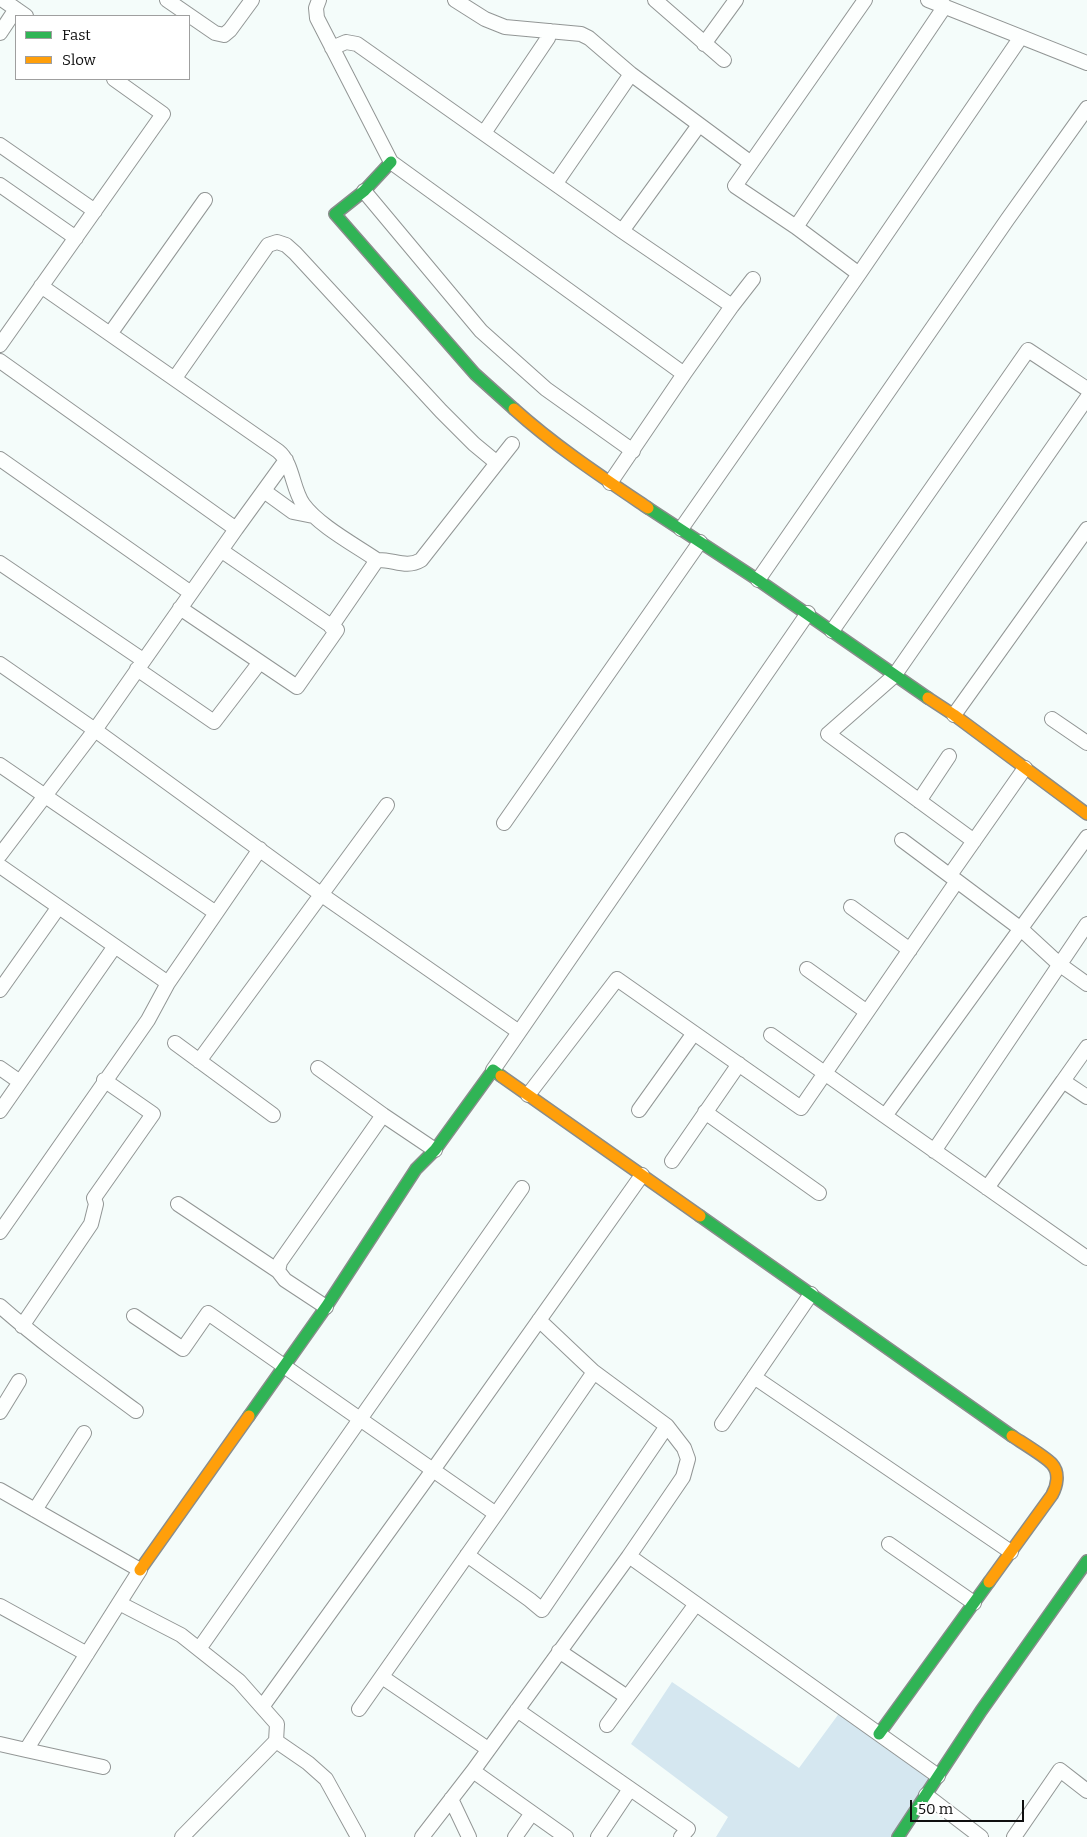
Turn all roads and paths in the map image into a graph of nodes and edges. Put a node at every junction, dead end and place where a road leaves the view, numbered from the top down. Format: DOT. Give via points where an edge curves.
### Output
graph roads {
  1 [pos="3,0"];
  2 [pos="167,0"];
  3 [pos="252,0"];
  4 [pos="319,0"];
  5 [pos="455,0"];
  6 [pos="655,0"];
  7 [pos="736,0"];
  8 [pos="865,0"];
  9 [pos="928,0"];
  10 [pos="945,6"];
  11 [pos="21,13"];
  12 [pos="189,15"];
  13 [pos="190,16"];
  14 [pos="15,19"];
  15 [pos="550,31"];
  16 [pos="0,33"];
  17 [pos="1021,36"];
  18 [pos="704,44"];
  19 [pos="332,48"];
  20 [pos="724,60"];
  21 [pos="1087,63"];
  22 [pos="631,74"];
  23 [pos="115,80"];
  24 [pos="1087,108"];
  25 [pos="699,125"];
  26 [pos="484,133"];
  27 [pos="0,145"];
  28 [pos="391,162"];
  29 [pos="751,162"];
  30 [pos="556,183"];
  31 [pos="0,185"];
  32 [pos="364,191"];
  33 [pos="204,200"];
  34 [pos="95,211"];
  35 [pos="796,228"];
  36 [pos="622,230"];
  37 [pos="76,238"];
  38 [pos="860,274"];
  39 [pos="753,279"];
  40 [pos="42,286"];
  41 [pos="732,306"];
  42 [pos="110,334"];
  43 [pos="0,345"];
  44 [pos="0,361"];
  45 [pos="684,374"];
  46 [pos="175,378"];
  47 [pos="1087,389"];
  48 [pos="1087,398"];
  49 [pos="512,444"];
  50 [pos="633,451"];
  51 [pos="0,459"];
  52 [pos="286,460"];
  53 [pos="497,463"];
  54 [pos="610,483"];
  55 [pos="264,491"];
  56 [pos="313,516"];
  57 [pos="681,529"];
  58 [pos="1087,529"];
  59 [pos="236,530"];
  60 [pos="700,542"];
  61 [pos="222,550"];
  62 [pos="377,560"];
  63 [pos="0,563"];
  64 [pos="758,580"];
  65 [pos="191,593"];
  66 [pos="180,608"];
  67 [pos="808,614"];
  68 [pos="332,627"];
  69 [pos="832,631"];
  70 [pos="260,662"];
  71 [pos="0,664"];
  72 [pos="140,664"];
  73 [pos="894,676"];
  74 [pos="954,715"];
  75 [pos="1052,719"];
  76 [pos="95,730"];
  77 [pos="1087,743"];
  78 [pos="949,756"];
  79 [pos="0,765"];
  80 [pos="1025,768"];
  81 [pos="45,796"];
  82 [pos="919,802"];
  83 [pos="387,805"];
  84 [pos="1087,814"];
  85 [pos="504,823"];
  86 [pos="1087,837"];
  87 [pos="902,840"];
  88 [pos="974,841"];
  89 [pos="260,849"];
  90 [pos="0,855"];
  91 [pos="0,866"];
  92 [pos="954,878"];
  93 [pos="322,895"];
  94 [pos="851,907"];
  95 [pos="58,908"];
  96 [pos="216,913"];
  97 [pos="1087,924"];
  98 [pos="1021,928"];
  99 [pos="115,946"];
  100 [pos="910,950"];
  101 [pos="1059,964"];
  102 [pos="807,969"];
  103 [pos="168,983"];
  104 [pos="1087,984"];
  105 [pos="0,990"];
  106 [pos="867,1012"];
  107 [pos="519,1032"];
  108 [pos="694,1033"];
  109 [pos="771,1035"];
  110 [pos="175,1043"];
  111 [pos="1087,1047"];
  112 [pos="199,1061"];
  113 [pos="739,1064"];
  114 [pos="0,1068"];
  115 [pos="318,1068"];
  116 [pos="493,1070"];
  117 [pos="824,1074"];
  118 [pos="104,1080"];
  119 [pos="1063,1081"];
  120 [pos="20,1082"];
  121 [pos="528,1095"];
  122 [pos="1087,1097"];
  123 [pos="638,1110"];
  124 [pos="0,1112"];
  125 [pos="706,1112"];
  126 [pos="273,1115"];
  127 [pos="384,1116"];
  128 [pos="885,1116"];
  129 [pos="435,1150"];
  130 [pos="934,1151"];
  131 [pos="672,1161"];
  132 [pos="642,1175"];
  133 [pos="522,1188"];
  134 [pos="987,1188"];
  135 [pos="819,1193"];
  136 [pos="178,1204"];
  137 [pos="0,1232"];
  138 [pos="1087,1258"];
  139 [pos="278,1271"];
  140 [pos="811,1294"];
  141 [pos="0,1306"];
  142 [pos="326,1307"];
  143 [pos="134,1316"];
  144 [pos="539,1320"];
  145 [pos="22,1326"];
  146 [pos="284,1366"];
  147 [pos="594,1372"];
  148 [pos="754,1376"];
  149 [pos="19,1381"];
  150 [pos="136,1411"];
  151 [pos="0,1412"];
  152 [pos="360,1419"];
  153 [pos="722,1424"];
  154 [pos="667,1426"];
  155 [pos="84,1433"];
  156 [pos="433,1470"];
  157 [pos="0,1490"];
  158 [pos="35,1510"];
  159 [pos="496,1514"];
  160 [pos="889,1544"];
  161 [pos="1011,1552"];
  162 [pos="467,1555"];
  163 [pos="629,1556"];
  164 [pos="1087,1561"];
  165 [pos="140,1570"];
  166 [pos="119,1603"];
  167 [pos="974,1603"];
  168 [pos="696,1604"];
  169 [pos="0,1606"];
  170 [pos="199,1649"];
  171 [pos="559,1651"];
  172 [pos="87,1654"];
  173 [pos="382,1677"];
  174 [pos="627,1697"];
  175 [pos="262,1707"];
  176 [pos="359,1709"];
  177 [pos="517,1710"];
  178 [pos="607,1725"];
  179 [pos="879,1734"];
  180 [pos="276,1741"];
  181 [pos="0,1744"];
  182 [pos="488,1749"];
  183 [pos="26,1750"];
  184 [pos="103,1767"];
  185 [pos="472,1771"];
  186 [pos="938,1776"];
  187 [pos="630,1789"];
  188 [pos="1087,1792"];
  189 [pos="926,1795"];
  190 [pos="451,1799"];
  191 [pos="532,1813"];
  192 [pos="182,1837"];
  193 [pos="358,1837"];
  194 [pos="422,1837"];
  195 [pos="469,1837"];
  196 [pos="515,1837"];
  197 [pos="566,1837"];
  198 [pos="598,1837"];
  199 [pos="681,1837"];
  200 [pos="898,1837"];
  201 [pos="982,1837"];
  202 [pos="1014,1837"];
  1 -- 11 [label="street"];
  2 -- 12 [label="street"];
  3 -- 13 [label="street" via="224,35 215,33"];
  4 -- 19 [label="street" via="317,18"];
  5 -- 15 [label="street" via="505,27"];
  6 -- 18 [label="street"];
  7 -- 18 [label="street"];
  8 -- 29 [label="street"];
  9 -- 10 [label="street"];
  10 -- 17 [label="street"];
  10 -- 35 [label="street"];
  14 -- 16 [label="street"];
  15 -- 22 [label="street" via="581,34 589,38"];
  15 -- 26 [label="street"];
  17 -- 21 [label="street"];
  17 -- 38 [label="street"];
  18 -- 20 [label="street"];
  19 -- 26 [label="street" via="346,42 357,44"];
  19 -- 28 [label="street"];
  22 -- 25 [label="street"];
  22 -- 30 [label="street"];
  23 -- 34 [label="street" via="164,114"];
  24 -- 64 [label="street"];
  25 -- 29 [label="street"];
  25 -- 36 [label="street"];
  26 -- 30 [label="street"];
  27 -- 34 [label="street"];
  28 -- 32 [label="street"];
  28 -- 45 [label="street"];
  29 -- 35 [label="street" via="735,186"];
  30 -- 36 [label="street"];
  31 -- 37 [label="street"];
  32 -- 50 [label="street" via="481,331 546,389"];
  32 -- 54 [label="street" via="335,214 475,374 532,426"];
  33 -- 42 [label="street"];
  34 -- 37 [label="street"];
  35 -- 38 [label="street"];
  36 -- 41 [label="street"];
  37 -- 40 [label="street"];
  38 -- 57 [label="street"];
  39 -- 41 [label="street"];
  40 -- 42 [label="street"];
  40 -- 43 [label="street"];
  41 -- 45 [label="street"];
  42 -- 46 [label="street"];
  44 -- 59 [label="street"];
  45 -- 50 [label="street"];
  46 -- 52 [label="street"];
  46 -- 53 [label="street" via="268,245 277,242 295,253 441,411"];
  47 -- 69 [label="street" via="1028,350"];
  48 -- 73 [label="street"];
  49 -- 53 [label="street"];
  50 -- 54 [label="street"];
  51 -- 65 [label="street"];
  52 -- 55 [label="street"];
  52 -- 56 [label="street" via="298,495"];
  53 -- 62 [label="street" via="421,560 406,565"];
  54 -- 57 [label="street"];
  55 -- 56 [label="street" via="293,512"];
  55 -- 59 [label="street"];
  56 -- 62 [label="street"];
  57 -- 60 [label="street"];
  58 -- 74 [label="street"];
  59 -- 61 [label="street"];
  60 -- 64 [label="street"];
  60 -- 85 [label="street"];
  61 -- 65 [label="street"];
  61 -- 68 [label="street"];
  62 -- 68 [label="street"];
  63 -- 72 [label="street"];
  64 -- 67 [label="street"];
  65 -- 66 [label="street"];
  66 -- 70 [label="street"];
  66 -- 72 [label="street"];
  67 -- 69 [label="street"];
  67 -- 107 [label="street"];
  68 -- 70 [label="street" via="337,630 296,687"];
  69 -- 73 [label="street"];
  70 -- 72 [label="street" via="214,722"];
  71 -- 76 [label="street"];
  72 -- 76 [label="street"];
  73 -- 74 [label="street"];
  73 -- 82 [label="street" via="828,734"];
  74 -- 80 [label="street"];
  75 -- 77 [label="street"];
  76 -- 81 [label="street"];
  76 -- 89 [label="street"];
  78 -- 82 [label="street"];
  79 -- 81 [label="street"];
  80 -- 84 [label="street"];
  80 -- 88 [label="street"];
  81 -- 90 [label="street"];
  81 -- 96 [label="street"];
  82 -- 88 [label="street"];
  83 -- 93 [label="street"];
  86 -- 98 [label="street"];
  87 -- 92 [label="street"];
  88 -- 92 [label="street"];
  89 -- 93 [label="street"];
  89 -- 96 [label="street"];
  91 -- 95 [label="street"];
  92 -- 98 [label="street"];
  92 -- 100 [label="street"];
  93 -- 107 [label="street"];
  93 -- 112 [label="street"];
  94 -- 100 [label="street"];
  95 -- 99 [label="street"];
  95 -- 105 [label="street"];
  96 -- 103 [label="street"];
  97 -- 101 [label="street"];
  98 -- 101 [label="street"];
  98 -- 128 [label="street"];
  99 -- 103 [label="street"];
  99 -- 120 [label="street"];
  100 -- 106 [label="street"];
  101 -- 104 [label="street"];
  101 -- 130 [label="street"];
  102 -- 106 [label="street"];
  103 -- 118 [label="street" via="148,1020"];
  106 -- 117 [label="street"];
  107 -- 116 [label="street"];
  108 -- 113 [label="street"];
  108 -- 121 [label="street" via="617,979"];
  108 -- 123 [label="street"];
  109 -- 117 [label="street"];
  110 -- 112 [label="street"];
  111 -- 119 [label="street"];
  112 -- 126 [label="street"];
  113 -- 117 [label="street" via="801,1108"];
  113 -- 125 [label="street"];
  114 -- 120 [label="street"];
  115 -- 127 [label="street"];
  116 -- 121 [label="street"];
  116 -- 129 [label="street"];
  117 -- 128 [label="street"];
  118 -- 137 [label="street"];
  118 -- 145 [label="street" via="153,1114 94,1198 96,1204 90,1224"];
  119 -- 122 [label="street"];
  119 -- 134 [label="street"];
  120 -- 124 [label="street"];
  121 -- 132 [label="street"];
  125 -- 131 [label="street"];
  125 -- 135 [label="street"];
  127 -- 129 [label="street"];
  127 -- 139 [label="street" via="280,1262"];
  128 -- 130 [label="street"];
  129 -- 142 [label="street" via="416,1169"];
  130 -- 134 [label="street"];
  132 -- 140 [label="street"];
  132 -- 144 [label="street"];
  133 -- 152 [label="street"];
  134 -- 138 [label="street"];
  136 -- 139 [label="street"];
  139 -- 142 [label="street" via="285,1280"];
  140 -- 148 [label="street"];
  140 -- 161 [label="street" via="1052,1464 1058,1484"];
  141 -- 145 [label="street"];
  142 -- 146 [label="street"];
  143 -- 146 [label="street" via="183,1349 208,1313"];
  144 -- 147 [label="street"];
  144 -- 156 [label="street"];
  145 -- 150 [label="street"];
  146 -- 152 [label="street"];
  146 -- 165 [label="street"];
  147 -- 154 [label="street"];
  147 -- 159 [label="street"];
  148 -- 153 [label="street"];
  148 -- 161 [label="street"];
  149 -- 151 [label="street"];
  152 -- 156 [label="street"];
  152 -- 170 [label="street"];
  154 -- 162 [label="street" via="542,1610"];
  154 -- 163 [label="street" via="684,1448 688,1459 683,1477"];
  155 -- 158 [label="street"];
  156 -- 159 [label="street"];
  156 -- 175 [label="street"];
  157 -- 158 [label="street"];
  158 -- 165 [label="street"];
  159 -- 162 [label="street"];
  160 -- 167 [label="street"];
  161 -- 167 [label="street"];
  162 -- 173 [label="street"];
  163 -- 168 [label="street"];
  163 -- 171 [label="street"];
  164 -- 186 [label="street"];
  165 -- 166 [label="street"];
  166 -- 170 [label="street" via="181,1635"];
  166 -- 172 [label="street"];
  167 -- 179 [label="street"];
  168 -- 174 [label="street"];
  168 -- 179 [label="street"];
  169 -- 172 [label="street"];
  170 -- 175 [label="street" via="239,1681"];
  171 -- 174 [label="street"];
  171 -- 177 [label="street"];
  172 -- 183 [label="street"];
  173 -- 176 [label="street"];
  173 -- 182 [label="street"];
  174 -- 178 [label="street"];
  175 -- 180 [label="street" via="277,1724"];
  177 -- 182 [label="street"];
  177 -- 187 [label="street"];
  179 -- 186 [label="street"];
  180 -- 192 [label="street"];
  180 -- 193 [label="street" via="326,1779"];
  181 -- 183 [label="street"];
  182 -- 185 [label="street"];
  183 -- 184 [label="street"];
  185 -- 190 [label="street"];
  185 -- 191 [label="street"];
  186 -- 189 [label="street"];
  187 -- 198 [label="street"];
  187 -- 199 [label="street" via="688,1829"];
  188 -- 202 [label="street" via="1060,1770"];
  189 -- 200 [label="street"];
  189 -- 201 [label="street"];
  190 -- 194 [label="street"];
  190 -- 195 [label="street"];
  191 -- 196 [label="street"];
  191 -- 197 [label="street"];
}
